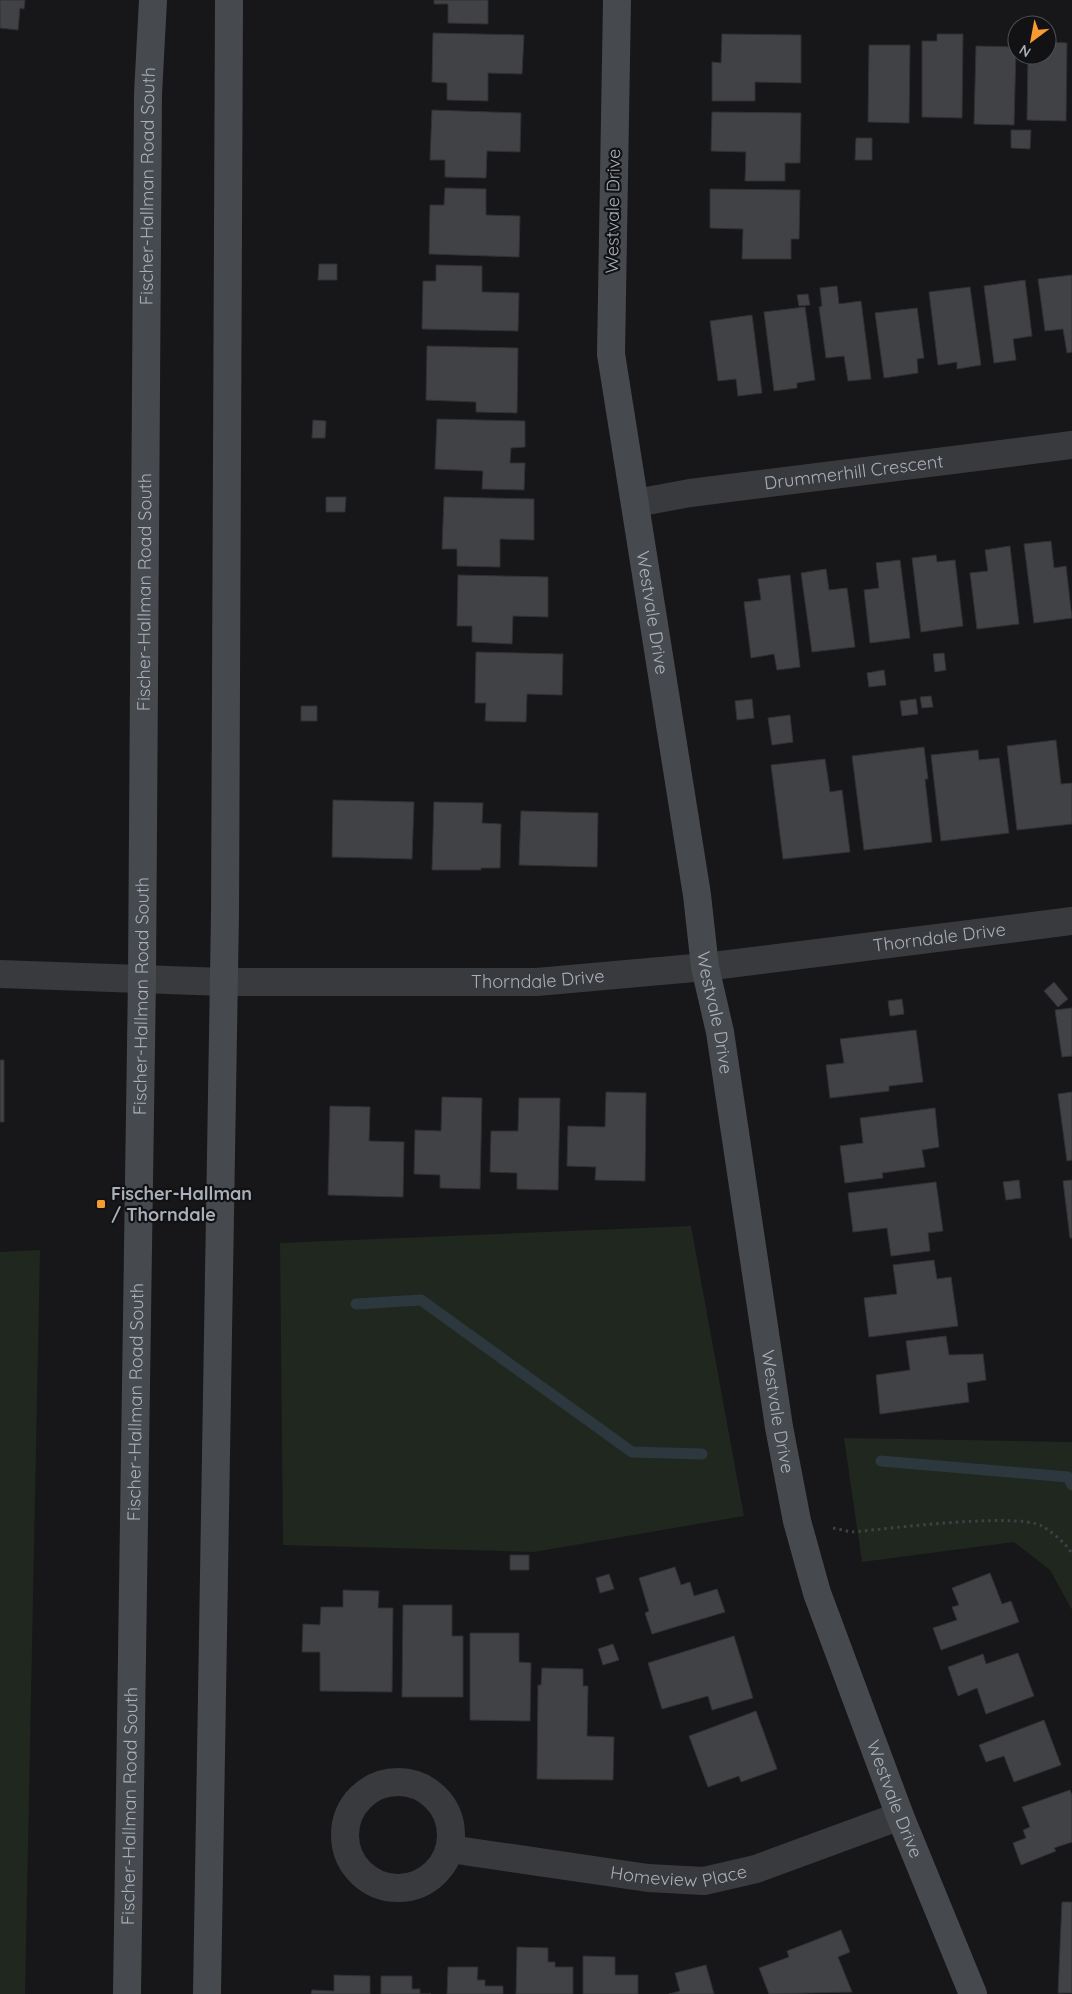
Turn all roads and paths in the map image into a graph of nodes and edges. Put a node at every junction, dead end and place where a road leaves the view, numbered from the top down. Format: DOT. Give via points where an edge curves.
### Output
graph roads {
  1 [pos="154,0"];
  2 [pos="229,0"];
  3 [pos="617,0"];
  4 [pos="1072,445"];
  5 [pos="636,502"];
  6 [pos="1072,921"];
  7 [pos="705,967"];
  8 [pos="0,974"];
  9 [pos="142,978"];
  10 [pos="224,982"];
  11 [pos="797,1521"];
  12 [pos="1072,1554"];
  13 [pos="900,1816"];
  14 [pos="450,1849"];
  15 [pos="127,1994"];
  16 [pos="207,1994"];
  17 [pos="973,1994"];
  1 -- 9 [label="main road, Fischer-Hallman Road South" via="148,104"];
  2 -- 10 [label="main road"];
  3 -- 5 [label="main road, Westvale Drive" via="611,354"];
  4 -- 5 [label="street, Drummerhill Crescent"];
  5 -- 7 [label="main road, Westvale Drive" via="697,895"];
  6 -- 7 [label="street, Thorndale Drive"];
  7 -- 10 [label="street, Thorndale Drive" via="537,982"];
  7 -- 11 [label="main road, Westvale Drive" via="720,1032 779,1426"];
  8 -- 9 [label="street, Thorndale Drive"];
  9 -- 10 [label="street, Thorndale Drive"];
  9 -- 15 [label="main road, Fischer-Hallman Road South"];
  10 -- 16 [label="main road"];
  11 -- 12 [label="path" via="852,1532 1010,1520 1041,1525"];
  11 -- 13 [label="main road, Westvale Drive" via="817,1593"];
  13 -- 14 [label="street, Homeview Place" via="756,1869 704,1881 648,1878"];
  13 -- 17 [label="main road, Westvale Drive"];
}
